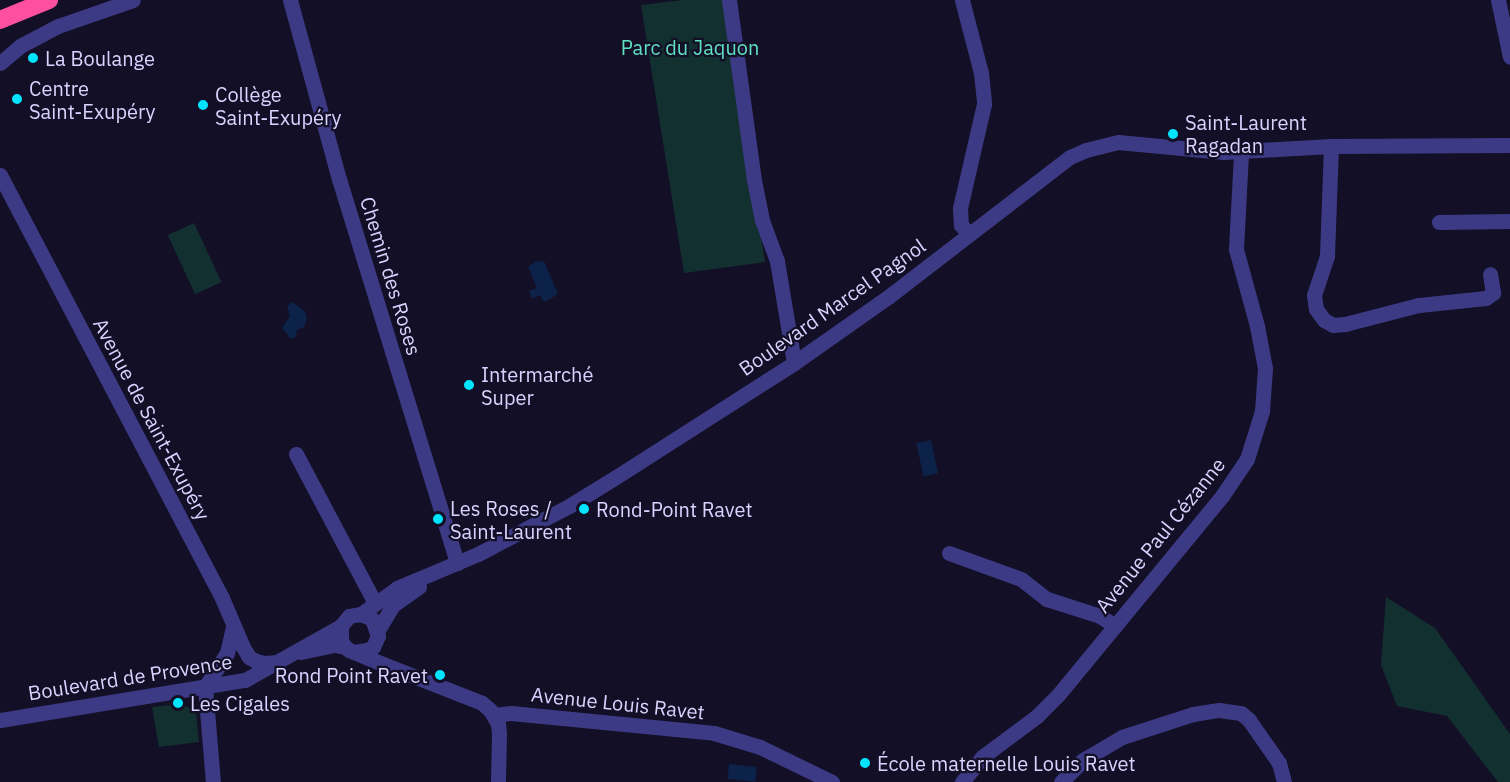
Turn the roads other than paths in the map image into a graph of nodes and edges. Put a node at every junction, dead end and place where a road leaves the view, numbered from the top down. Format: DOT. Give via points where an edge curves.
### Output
graph roads {
  1 [pos="49,0"];
  2 [pos="134,0"];
  3 [pos="290,0"];
  4 [pos="729,0"];
  5 [pos="962,0"];
  6 [pos="1498,0"];
  7 [pos="0,20"];
  8 [pos="1510,57"];
  9 [pos="0,63"];
  10 [pos="1510,145"];
  11 [pos="1331,146"];
  12 [pos="1241,152"];
  13 [pos="0,175"];
  14 [pos="1510,221"];
  15 [pos="1438,222"];
  16 [pos="969,234"];
  17 [pos="1490,274"];
  18 [pos="794,363"];
  19 [pos="296,453"];
  20 [pos="948,553"];
  21 [pos="457,563"];
  22 [pos="375,603"];
  23 [pos="361,614"];
  24 [pos="233,625"];
  25 [pos="341,626"];
  26 [pos="1115,626"];
  27 [pos="377,636"];
  28 [pos="350,649"];
  29 [pos="295,653"];
  30 [pos="278,662"];
  31 [pos="401,671"];
  32 [pos="205,687"];
  33 [pos="494,715"];
  34 [pos="0,720"];
  35 [pos="213,782"];
  36 [pos="498,782"];
  37 [pos="832,782"];
  38 [pos="962,782"];
  39 [pos="1060,782"];
  40 [pos="1284,782"];
  1 -- 7 [label="highway"];
  2 -- 9 [label="street" via="58,26 20,46"];
  3 -- 21 [label="street, Chemin des Roses" via="342,190"];
  4 -- 18 [label="street" via="754,180 762,220 777,261"];
  5 -- 16 [label="street" via="981,73 984,104 960,208 961,225"];
  6 -- 8 [label="street"];
  10 -- 11 [label="street, Boulevard Marcel Pagnol"];
  11 -- 12 [label="street, Boulevard Marcel Pagnol"];
  11 -- 17 [label="street" via="1327,256 1314,295 1316,309 1324,320 1333,326 1419,305 1486,298 1493,293"];
  12 -- 16 [label="street, Boulevard Marcel Pagnol" via="1133,143 1103,145 1070,157"];
  12 -- 26 [label="street, Avenue Paul Cézanne" via="1236,249 1265,368 1257,431 1247,459 1222,496"];
  13 -- 24 [label="street, Avenue de Saint-Exupéry" via="103,376 160,477"];
  14 -- 15 [label="street"];
  16 -- 18 [label="street, Boulevard Marcel Pagnol"];
  18 -- 21 [label="street, Boulevard Marcel Pagnol" via="569,506"];
  19 -- 22 [label="street"];
  20 -- 26 [label="street, Avenue Paul Cézanne" via="1021,579 1047,599 1100,616"];
  21 -- 22 [label="street, Boulevard Marcel Pagnol" via="405,584"];
  21 -- 27 [label="street, Boulevard Marcel Pagnol" via="393,605"];
  22 -- 23 [label="street, Boulevard Marcel Pagnol"];
  23 -- 25 [label="street" via="349,616"];
  23 -- 27 [label="street" via="372,619"];
  24 -- 30 [label="street, Avenue de Saint-Exupéry" via="249,657 265,663"];
  24 -- 32 [label="street" via="227,653"];
  25 -- 28 [label="street" via="341,640"];
  25 -- 29 [label="street, Boulevard de Provence"];
  26 -- 38 [label="street, Avenue Paul Cézanne" via="1051,702 982,757"];
  27 -- 28 [label="street" via="367,650"];
  27 -- 31 [label="street"];
  28 -- 29 [label="street, Boulevard de Provence" via="335,645"];
  28 -- 31 [label="street"];
  29 -- 30 [label="street, Boulevard de Provence"];
  30 -- 32 [label="street, Boulevard de Provence" via="245,680"];
  31 -- 33 [label="street" via="482,703"];
  32 -- 34 [label="street, Boulevard de Provence"];
  32 -- 35 [label="street"];
  33 -- 36 [label="street" via="499,733"];
  33 -- 37 [label="street, Avenue Louis Ravet" via="511,713 714,733 760,747"];
  39 -- 40 [label="street" via="1083,760 1122,737 1193,714 1231,710 1249,720 1279,763"];
}
